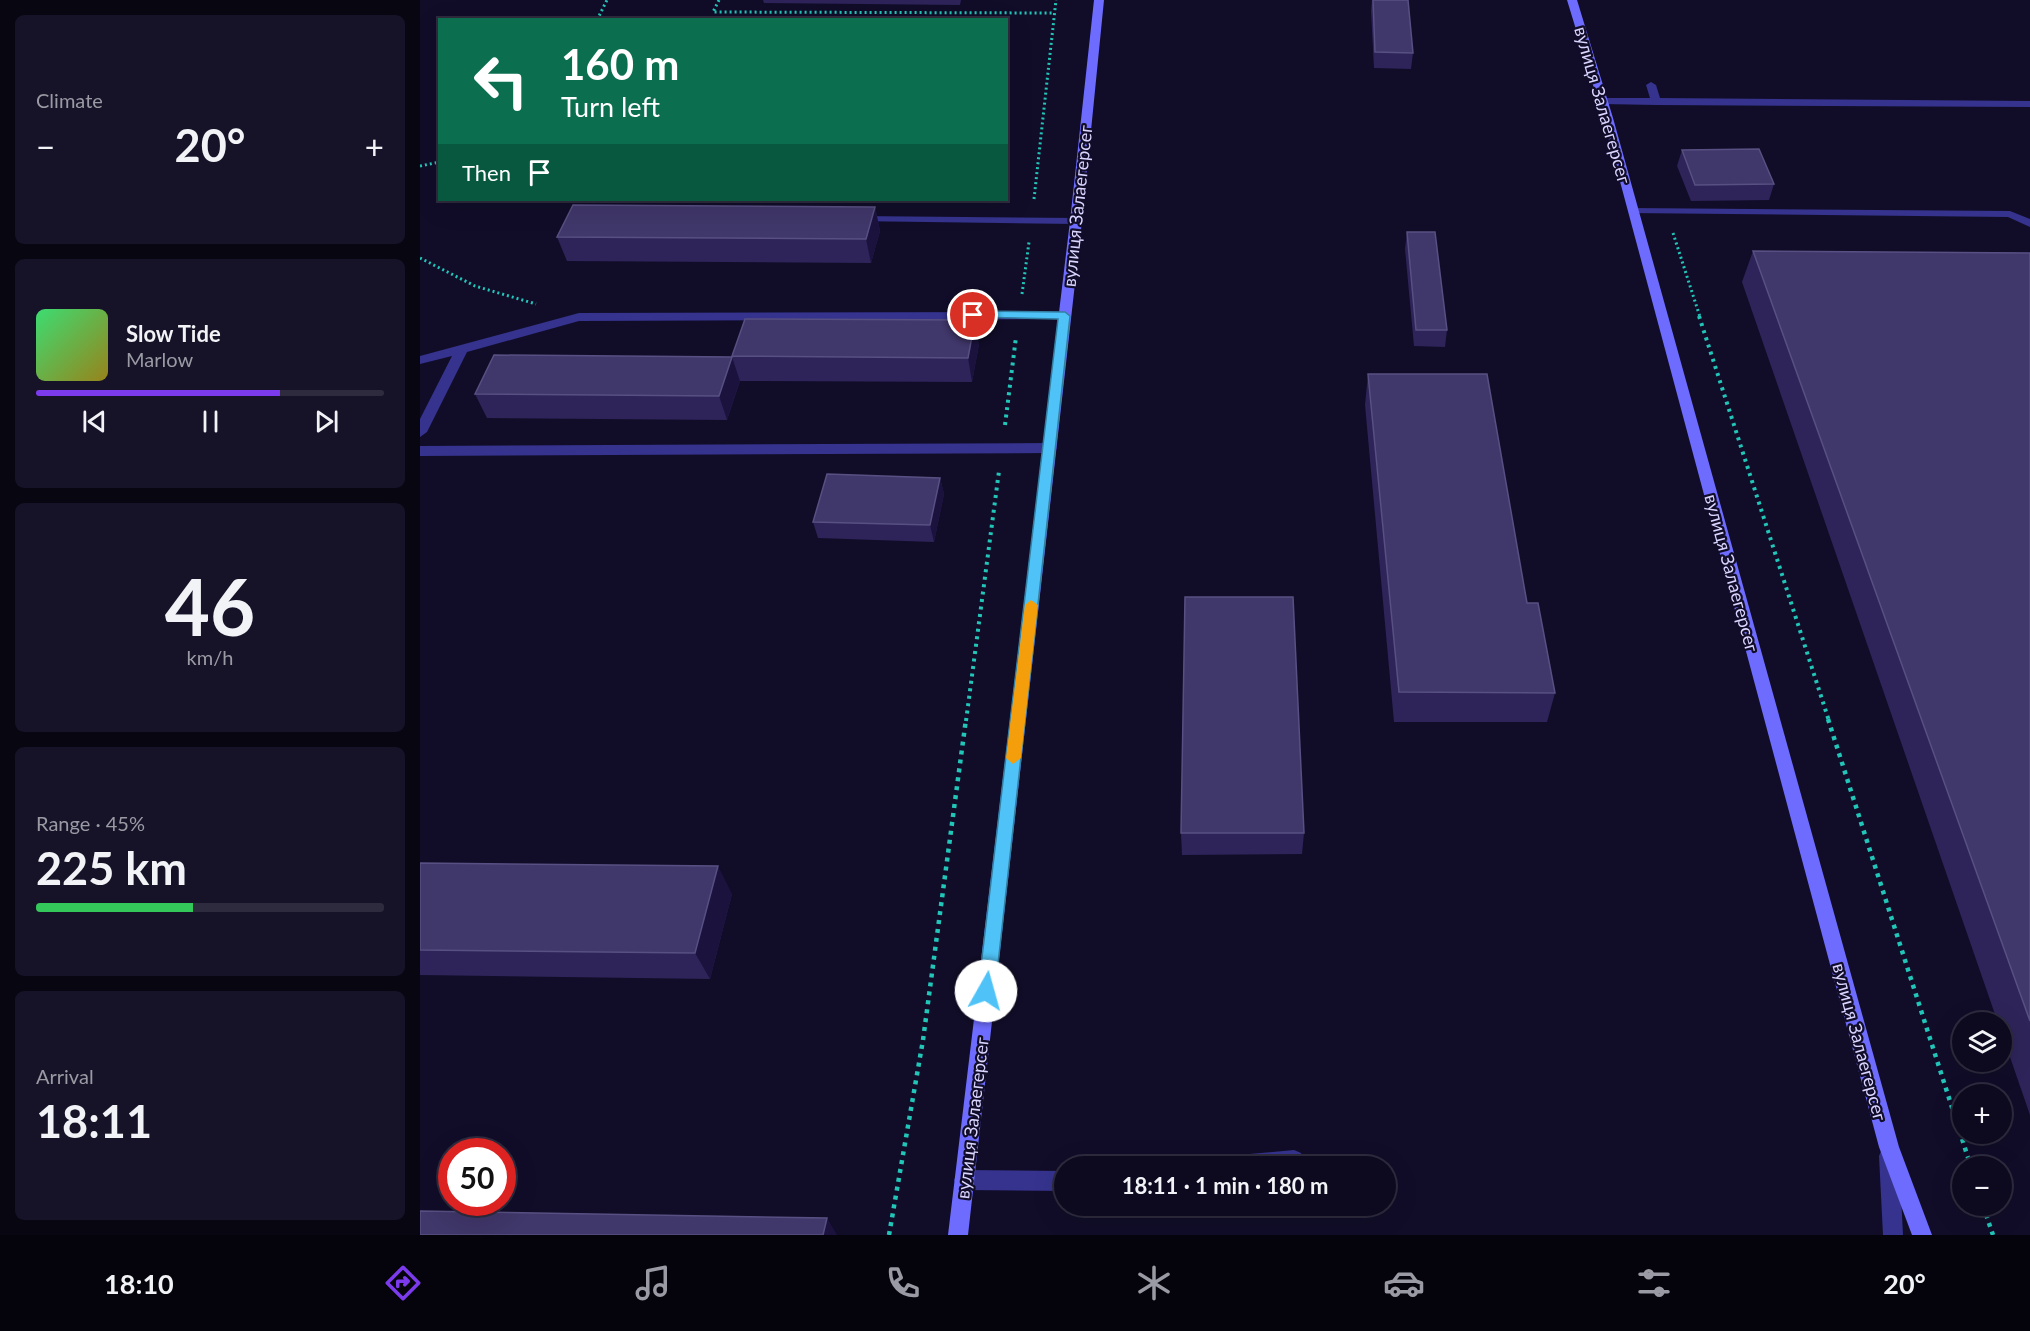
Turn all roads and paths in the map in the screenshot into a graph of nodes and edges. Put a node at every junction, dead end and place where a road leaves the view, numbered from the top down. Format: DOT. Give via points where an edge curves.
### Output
graph roads {
  1 [pos="607,0"];
  2 [pos="719,0"];
  3 [pos="1056,0"];
  4 [pos="1100,0"];
  5 [pos="1572,0"];
  6 [pos="1054,13"];
  7 [pos="598,18"];
  8 [pos="1651,85"];
  9 [pos="1603,101"];
  10 [pos="1656,102"];
  11 [pos="2030,104"];
  12 [pos="438,162"];
  13 [pos="420,166"];
  14 [pos="1633,212"];
  15 [pos="843,219"];
  16 [pos="1031,221"];
  17 [pos="1076,222"];
  18 [pos="2030,224"];
  19 [pos="1672,232"];
  20 [pos="420,258"];
  21 [pos="1019,314"];
  22 [pos="1065,316"];
  23 [pos="579,317"];
  24 [pos="462,348"];
  25 [pos="420,360"];
  26 [pos="420,432"];
  27 [pos="1002,448"];
  28 [pos="1050,448"];
  29 [pos="420,450"];
  30 [pos="1889,1147"];
  31 [pos="1967,1156"];
  32 [pos="964,1180"];
  33 [pos="1054,1181"];
  34 [pos="1986,1216"];
  35 [pos="889,1235"];
  36 [pos="958,1235"];
  37 [pos="1893,1235"];
  38 [pos="1922,1235"];
  39 [pos="1993,1235"];
  1 -- 7 [label="path"];
  2 -- 6 [label="path" via="713,12"];
  3 -- 6 [label="path"];
  4 -- 17 [label="main road, вулиця Залаегерсег"];
  5 -- 9 [label="main road, вулиця Залаегерсег"];
  6 -- 16 [label="path"];
  8 -- 10 [label="street"];
  9 -- 10 [label="street"];
  9 -- 14 [label="main road, вулиця Залаегерсег"];
  10 -- 11 [label="street"];
  12 -- 13 [label="path"];
  14 -- 18 [label="street" via="2010,214"];
  14 -- 30 [label="main road, вулиця Залаегерсег"];
  15 -- 16 [label="street"];
  16 -- 17 [label="street"];
  16 -- 21 [label="path"];
  17 -- 22 [label="main road, вулиця Залаегерсег"];
  19 -- 31 [label="path"];
  20 -- 23 [label="path" via="475,286"];
  21 -- 22 [label="street"];
  21 -- 23 [label="street"];
  21 -- 27 [label="path"];
  22 -- 28 [label="main road, вулиця Залаегерсег"];
  23 -- 24 [label="street"];
  24 -- 25 [label="street"];
  24 -- 26 [label="street"];
  27 -- 28 [label="street"];
  27 -- 29 [label="street"];
  27 -- 35 [label="path" via="923,1040"];
  28 -- 32 [label="main road, вулиця Залаегерсег"];
  30 -- 37 [label="street"];
  30 -- 38 [label="main road, вулиця Залаегерсег"];
  32 -- 33 [label="street"];
  32 -- 36 [label="main road, вулиця Залаегерсег"];
  34 -- 39 [label="path"];
}
